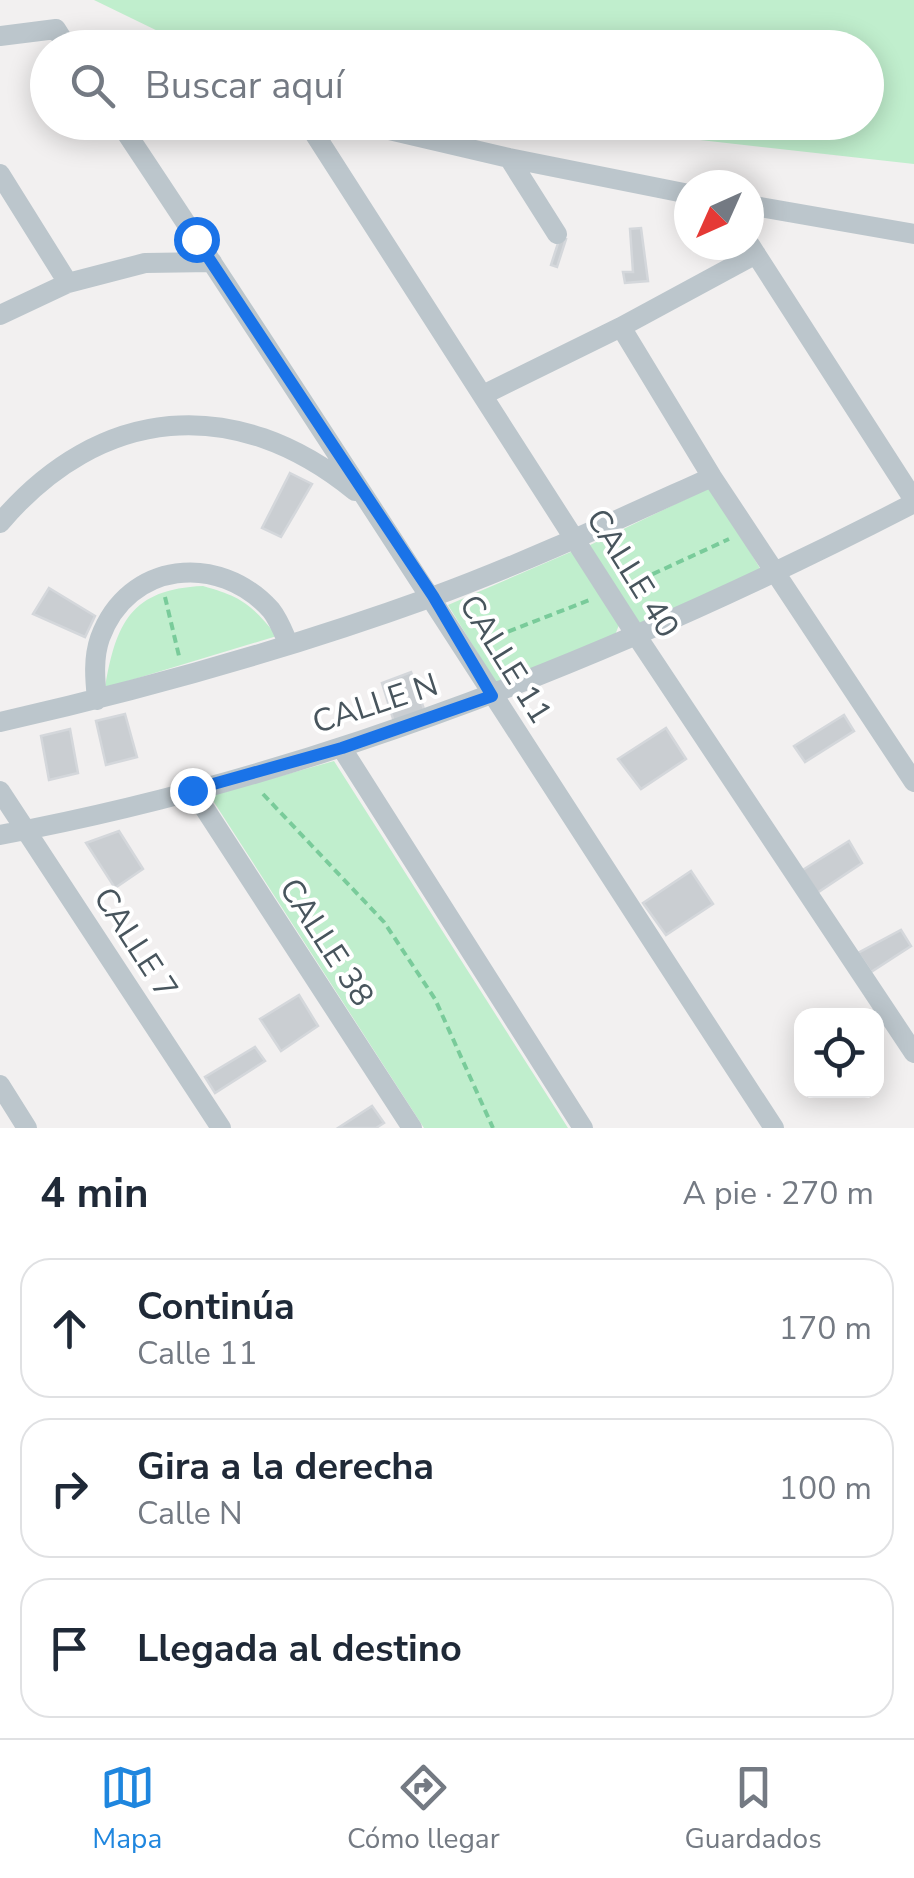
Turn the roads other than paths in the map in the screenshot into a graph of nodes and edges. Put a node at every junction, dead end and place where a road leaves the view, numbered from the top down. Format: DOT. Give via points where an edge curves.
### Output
graph roads {
  1 [pos="30,32"];
  2 [pos="0,36"];
  3 [pos="131,140"];
  4 [pos="319,140"];
  5 [pos="432,140"];
  6 [pos="508,158"];
  7 [pos="0,174"];
  8 [pos="674,191"];
  9 [pos="764,209"];
  10 [pos="557,234"];
  11 [pos="914,234"];
  12 [pos="733,260"];
  13 [pos="761,260"];
  14 [pos="212,262"];
  15 [pos="68,283"];
  16 [pos="0,315"];
  17 [pos="622,327"];
  18 [pos="482,395"];
  19 [pos="712,477"];
  20 [pos="914,502"];
  21 [pos="372,505"];
  22 [pos="0,522"];
  23 [pos="576,538"];
  24 [pos="774,572"];
  25 [pos="433,596"];
  26 [pos="636,636"];
  27 [pos="290,645"];
  28 [pos="492,696"];
  29 [pos="97,700"];
  30 [pos="0,722"];
  31 [pos="342,748"];
  32 [pos="914,782"];
  33 [pos="192,790"];
  34 [pos="0,791"];
  35 [pos="27,830"];
  36 [pos="0,835"];
  37 [pos="914,1052"];
  38 [pos="0,1085"];
  39 [pos="28,1128"];
  40 [pos="221,1128"];
  41 [pos="412,1128"];
  42 [pos="582,1128"];
  43 [pos="774,1128"];
  1 -- 2 [label="street"];
  3 -- 14 [label="street, CALLE 11"];
  4 -- 18 [label="street, CALLE 40"];
  5 -- 6 [label="street"];
  6 -- 8 [label="street"];
  6 -- 10 [label="street"];
  7 -- 15 [label="street"];
  9 -- 11 [label="street"];
  12 -- 17 [label="street"];
  13 -- 20 [label="street"];
  14 -- 15 [label="street" via="144,263"];
  14 -- 21 [label="street, CALLE 11"];
  15 -- 16 [label="street"];
  17 -- 18 [label="street"];
  17 -- 19 [label="street"];
  18 -- 23 [label="street, CALLE 40"];
  19 -- 23 [label="street"];
  19 -- 24 [label="street"];
  20 -- 24 [label="street, CALLE N"];
  21 -- 22 [label="street" via="308,457 267,438 176,424 92,448 58,467"];
  21 -- 25 [label="street, CALLE 11"];
  23 -- 25 [label="street"];
  23 -- 26 [label="street, CALLE 40"];
  24 -- 26 [label="street, CALLE N"];
  24 -- 32 [label="street"];
  25 -- 27 [label="street"];
  25 -- 28 [label="street, CALLE 11"];
  26 -- 28 [label="street, CALLE N"];
  26 -- 37 [label="street, CALLE 40"];
  27 -- 29 [label="street"];
  27 -- 29 [label="street" via="274,614 240,585 198,571 159,576 110,614 98,641"];
  28 -- 31 [label="street, CALLE N"];
  28 -- 43 [label="street, CALLE 11"];
  29 -- 30 [label="street"];
  31 -- 33 [label="street, CALLE N"];
  31 -- 42 [label="street"];
  33 -- 35 [label="street, CALLE N"];
  33 -- 41 [label="street, CALLE 38"];
  34 -- 35 [label="street, CALLE 7"];
  35 -- 36 [label="street, CALLE N"];
  35 -- 40 [label="street, CALLE 7"];
  38 -- 39 [label="street"];
}
